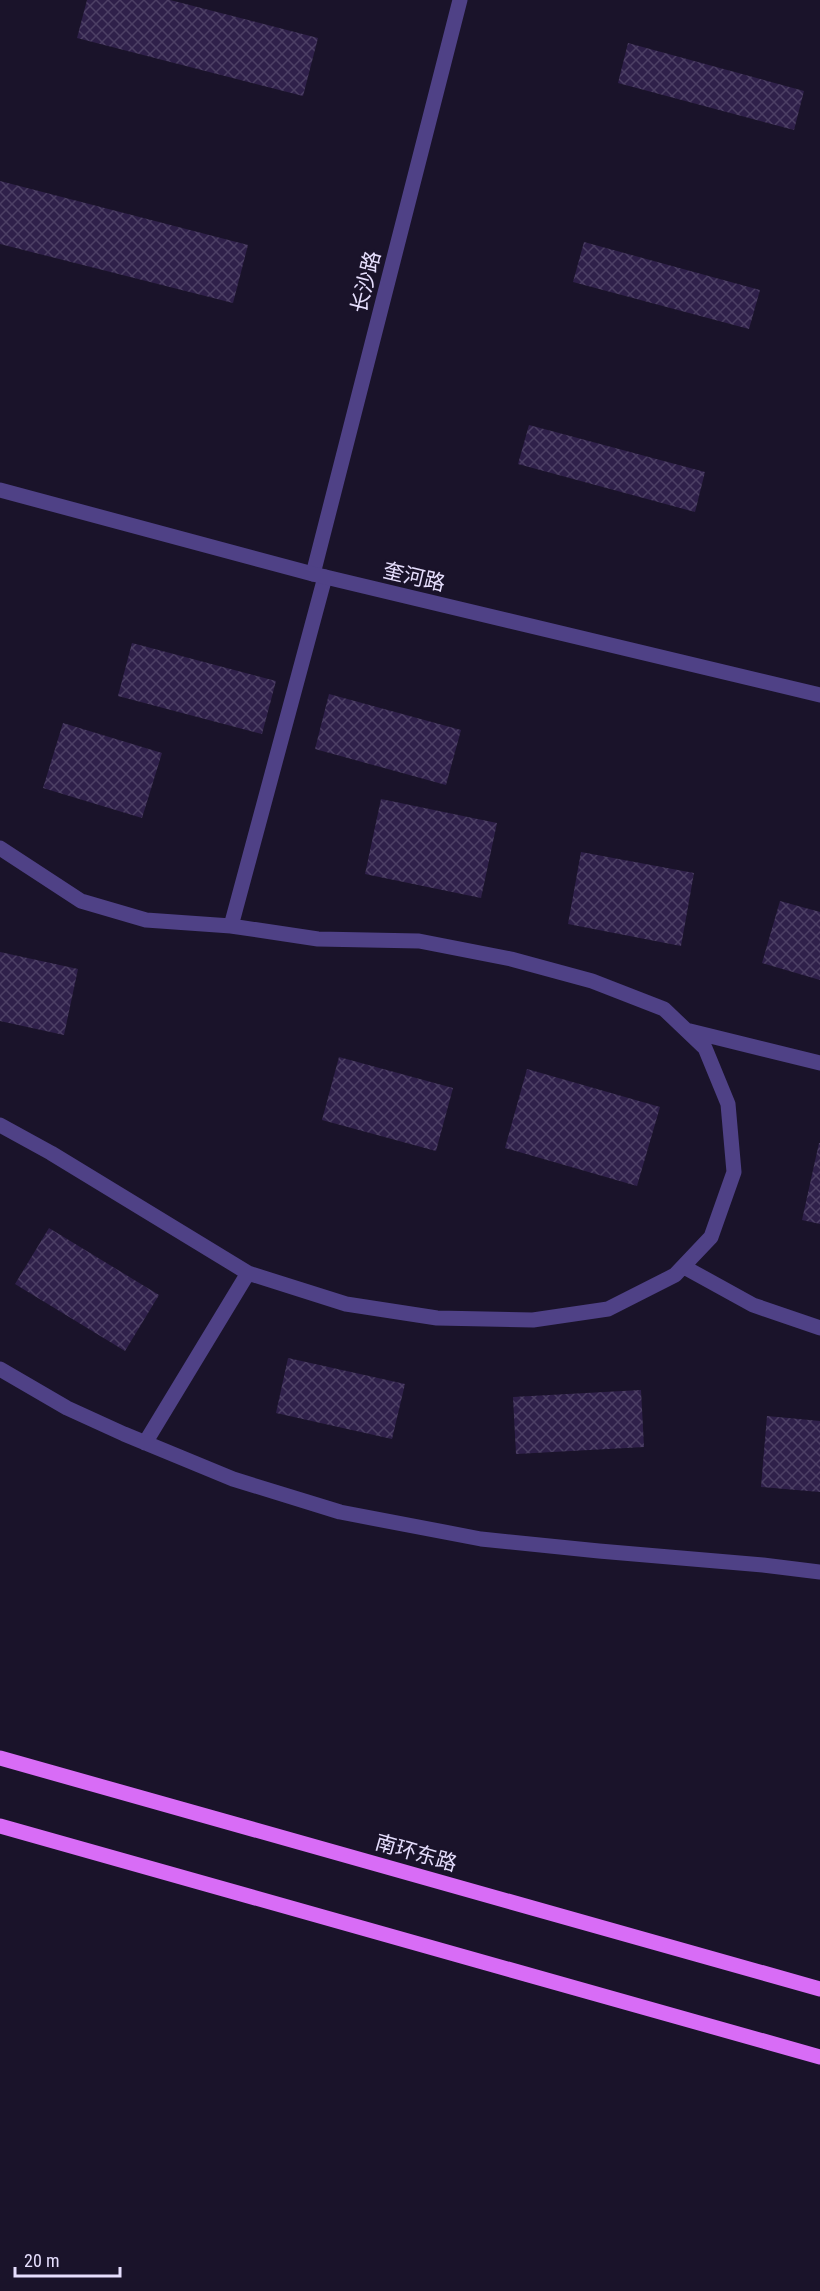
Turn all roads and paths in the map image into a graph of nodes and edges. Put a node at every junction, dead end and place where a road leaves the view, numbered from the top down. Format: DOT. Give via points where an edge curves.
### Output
graph roads {
  1 [pos="460,0"];
  2 [pos="0,490"];
  3 [pos="319,576"];
  4 [pos="820,695"];
  5 [pos="0,848"];
  6 [pos="231,926"];
  7 [pos="685,1029"];
  8 [pos="820,1063"];
  9 [pos="0,1125"];
  10 [pos="684,1267"];
  11 [pos="248,1273"];
  12 [pos="820,1328"];
  13 [pos="0,1368"];
  14 [pos="145,1443"];
  15 [pos="820,1572"];
  16 [pos="0,1758"];
  17 [pos="0,1826"];
  18 [pos="820,1989"];
  19 [pos="820,2057"];
  1 -- 3 [label="street, 长沙路"];
  2 -- 3 [label="street, 奎河路"];
  3 -- 4 [label="street, 奎河路"];
  3 -- 6 [label="street, 长沙路"];
  5 -- 6 [label="street" via="81,901 146,920"];
  6 -- 7 [label="street" via="318,939 419,941 511,959 592,981 664,1009"];
  7 -- 8 [label="street"];
  7 -- 10 [label="street" via="705,1048 728,1104 734,1172 711,1237"];
  9 -- 11 [label="street"];
  10 -- 11 [label="street" via="608,1309 533,1320 437,1318 346,1304"];
  10 -- 12 [label="street" via="753,1305"];
  11 -- 14 [label="street"];
  13 -- 14 [label="street" via="67,1408"];
  14 -- 15 [label="street" via="233,1479 340,1512 470,1537"];
  16 -- 18 [label="main road, 南环东路"];
  17 -- 19 [label="main road"];
}
